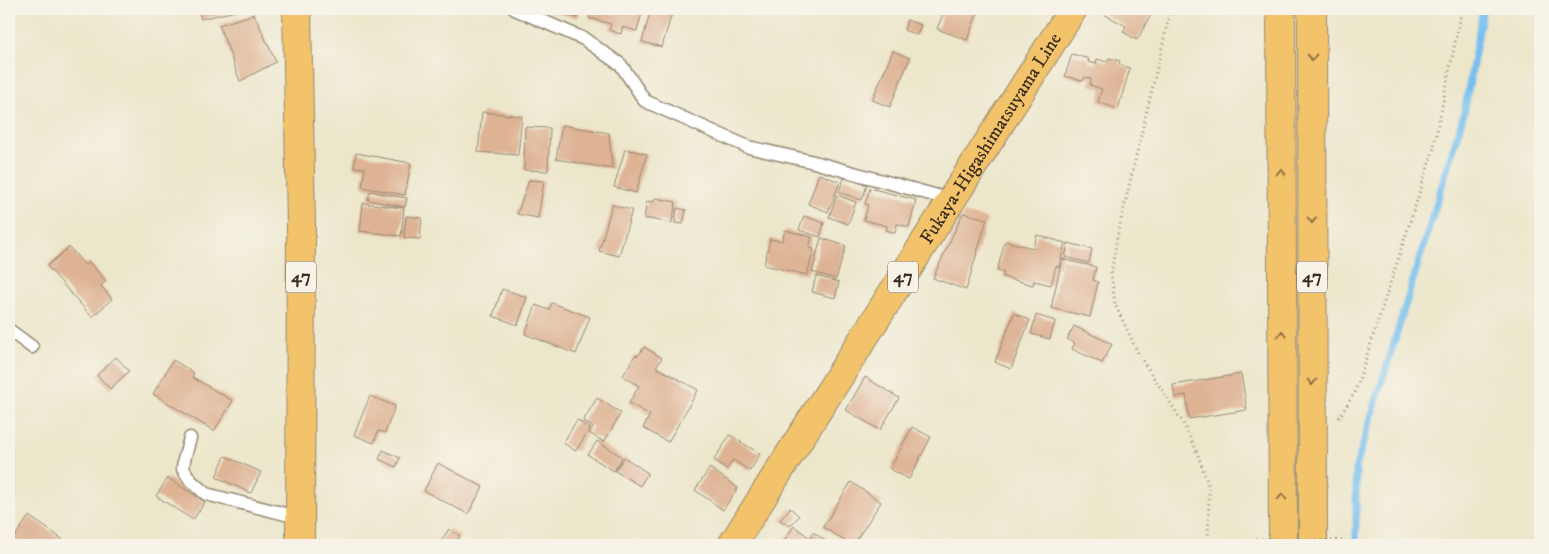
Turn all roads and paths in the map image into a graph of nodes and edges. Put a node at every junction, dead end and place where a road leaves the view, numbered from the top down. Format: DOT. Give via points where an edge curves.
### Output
graph roads {
  1 [pos="297,9"];
  2 [pos="515,9"];
  3 [pos="1073,9"];
  4 [pos="1171,9"];
  5 [pos="1281,9"];
  6 [pos="1312,9"];
  7 [pos="1462,9"];
  8 [pos="952,200"];
  9 [pos="9,330"];
  10 [pos="32,347"];
  11 [pos="1334,425"];
  12 [pos="190,438"];
  13 [pos="301,518"];
  14 [pos="1256,539"];
  15 [pos="1342,543"];
  16 [pos="300,545"];
  17 [pos="732,545"];
  18 [pos="1208,545"];
  19 [pos="1282,545"];
  20 [pos="1313,545"];
  1 -- 13 [label="main road, 47"];
  2 -- 8 [label="lane" via="584,38 621,65 645,101 731,139"];
  3 -- 8 [label="main road, Fukaya-Higashimatsuyama Line / 47"];
  4 -- 18 [label="path" via="1111,274 1115,304 1139,355 1182,421 1210,487"];
  19 -- 5 [label="main road, 47, one-way"];
  6 -- 20 [label="main road, 47, one-way"];
  7 -- 11 [label="path" via="1433,152 1354,392"];
  8 -- 17 [label="main road, Fukaya-Higashimatsuyama Line / 47"];
  9 -- 10 [label="lane"];
  12 -- 13 [label="lane" via="183,470 206,494"];
  13 -- 16 [label="main road, 47"];
  14 -- 15 [label="path, bridge"];
}
